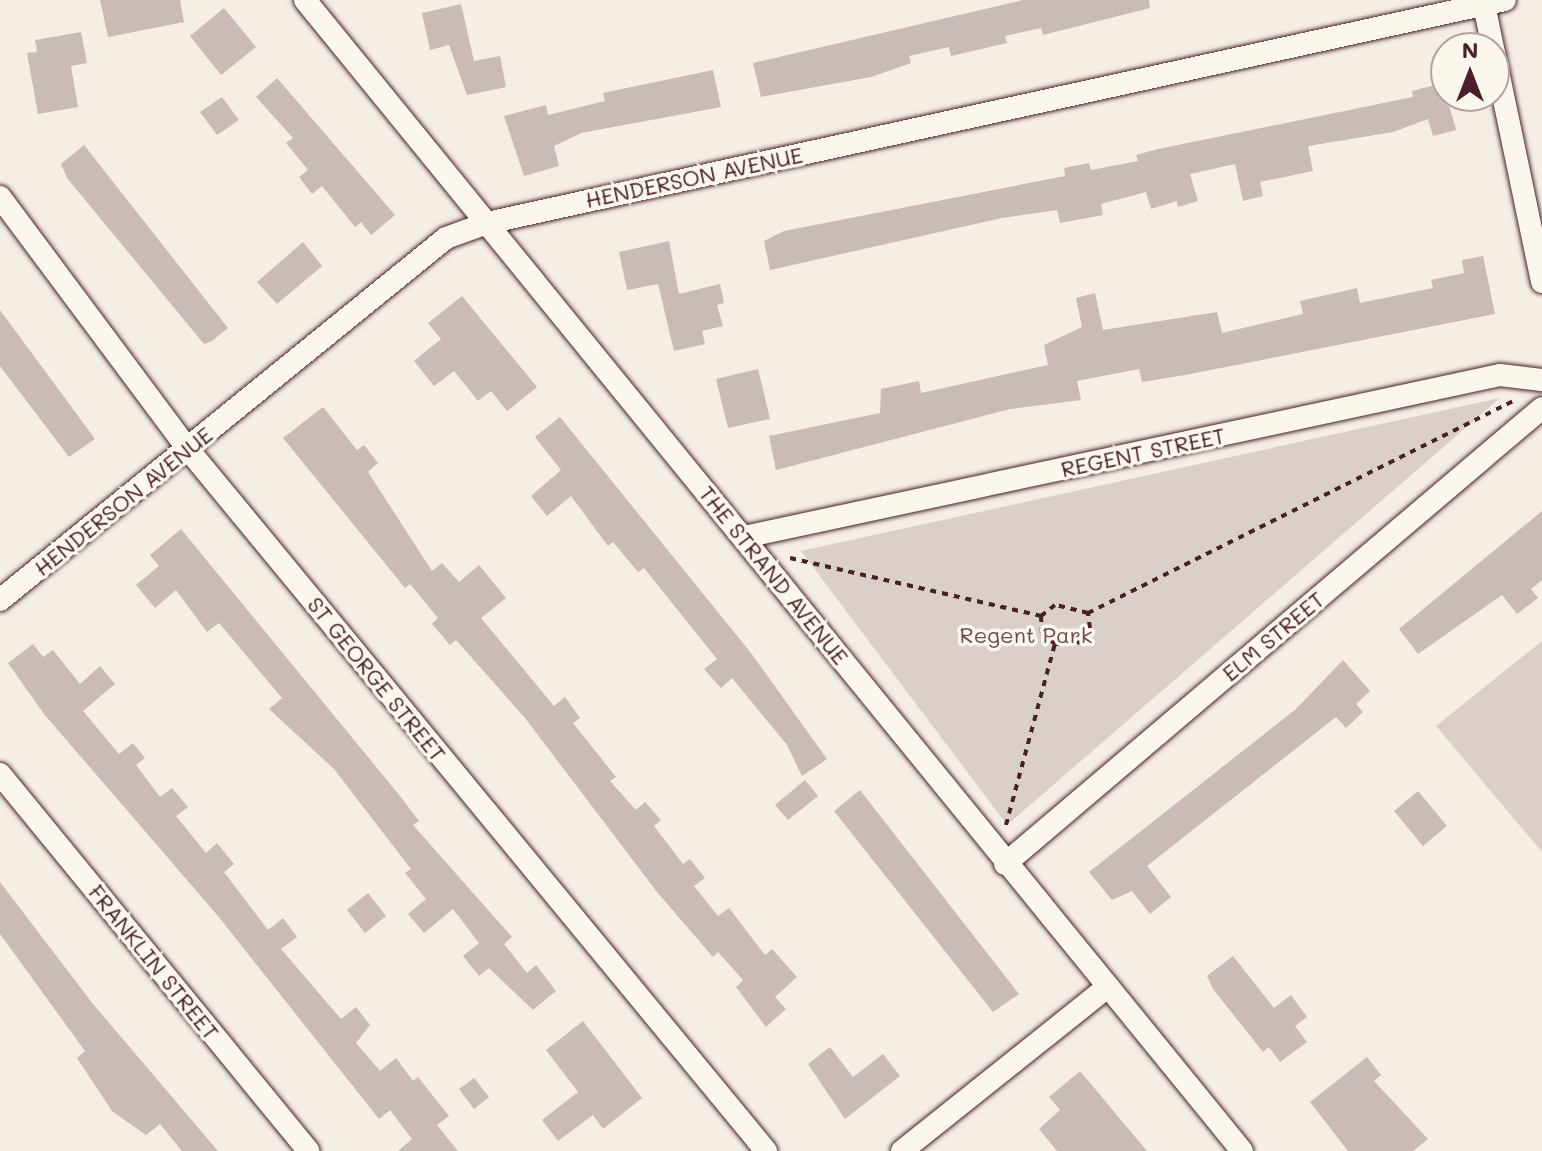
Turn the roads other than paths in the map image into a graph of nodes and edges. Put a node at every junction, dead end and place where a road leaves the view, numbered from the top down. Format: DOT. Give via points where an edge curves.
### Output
graph roads {
  1 [pos="305,0"];
  2 [pos="1491,2"];
  3 [pos="1493,32"];
  4 [pos="1507,112"];
  5 [pos="0,197"];
  6 [pos="487,223"];
  7 [pos="1542,282"];
  8 [pos="1537,395"];
  9 [pos="187,448"];
  10 [pos="744,537"];
  11 [pos="0,600"];
  12 [pos="0,774"];
  13 [pos="1005,864"];
  14 [pos="1106,988"];
  15 [pos="309,1151"];
  16 [pos="766,1151"];
  17 [pos="902,1151"];
  18 [pos="1242,1151"];
  1 -- 6 [label="street, THE STRAND AVENUE"];
  2 -- 3 [label="street"];
  2 -- 6 [label="street, HENDERSON AVENUE"];
  4 -- 7 [label="street"];
  5 -- 9 [label="street, ST GEORGE STREET"];
  6 -- 9 [label="street, HENDERSON AVENUE" via="446,238"];
  6 -- 10 [label="street, THE STRAND AVENUE"];
  8 -- 10 [label="street, REGENT STREET" via="1500,375"];
  8 -- 13 [label="street, ELM STREET"];
  9 -- 11 [label="street, HENDERSON AVENUE"];
  9 -- 16 [label="street, ST GEORGE STREET"];
  10 -- 13 [label="street, THE STRAND AVENUE"];
  12 -- 15 [label="street, FRANKLIN STREET"];
  13 -- 14 [label="street, THE STRAND AVENUE"];
  14 -- 17 [label="street"];
  14 -- 18 [label="street, THE STRAND AVENUE"];
}
